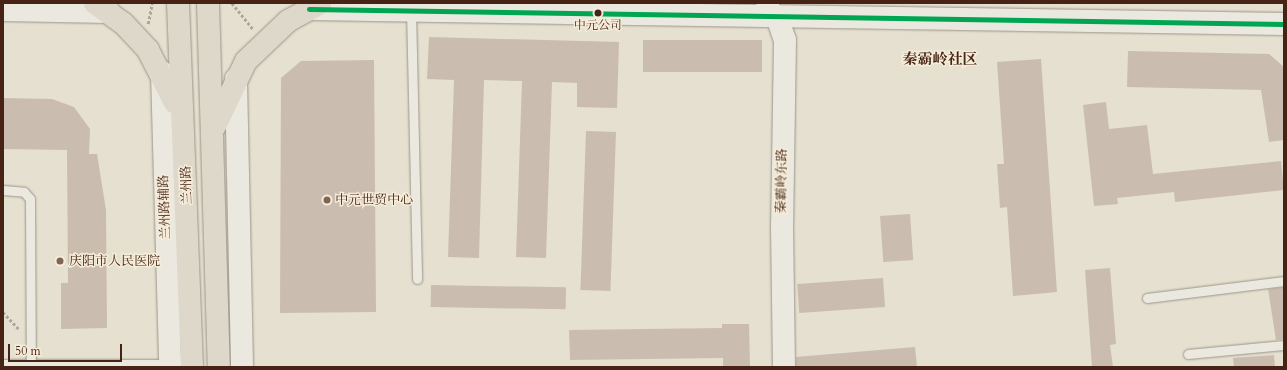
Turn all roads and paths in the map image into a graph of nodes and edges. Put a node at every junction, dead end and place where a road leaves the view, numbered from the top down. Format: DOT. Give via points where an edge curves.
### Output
graph roads {
  1 [pos="178,3"];
  2 [pos="208,3"];
  3 [pos="232,3"];
  4 [pos="315,6"];
  5 [pos="102,7"];
  6 [pos="769,9"];
  7 [pos="3,10"];
  8 [pos="411,10"];
  9 [pos="802,10"];
  10 [pos="1284,24"];
  11 [pos="266,41"];
  12 [pos="162,71"];
  13 [pos="236,79"];
  14 [pos="185,132"];
  15 [pos="213,133"];
  16 [pos="3,190"];
  17 [pos="417,279"];
  18 [pos="1284,281"];
  19 [pos="1147,298"];
  20 [pos="1284,345"];
  21 [pos="1188,354"];
  22 [pos="3,364"];
  23 [pos="31,364"];
  24 [pos="170,365"];
  25 [pos="192,367"];
  26 [pos="219,367"];
  27 [pos="242,367"];
  28 [pos="784,367"];
  29 [pos="791,367"];
  1 -- 14 [label="main road, 兰州路" via="179,75"];
  2 -- 15 [label="main road, 兰州路" via="208,74"];
  3 -- 11 [label="path" via="239,16"];
  4 -- 8 [label="street"];
  4 -- 11 [label="main road"];
  5 -- 7 [label="street"];
  5 -- 12 [label="main road" via="139,38"];
  6 -- 8 [label="street"];
  6 -- 9 [label="street"];
  6 -- 28 [label="street, 秦霸岭东路" via="785,40 782,226"];
  8 -- 17 [label="lane"];
  9 -- 10 [label="street"];
  9 -- 29 [label="street, 秦霸岭东路" via="791,56 788,226"];
  11 -- 13 [label="main road" via="246,61"];
  12 -- 14 [label="main road"];
  12 -- 24 [label="street, 兰州路辅路"];
  13 -- 15 [label="main road"];
  13 -- 27 [label="street"];
  14 -- 25 [label="main road, 兰州路"];
  15 -- 26 [label="main road, 兰州路"];
  16 -- 23 [label="lane" via="24,192 30,199"];
  18 -- 19 [label="lane"];
  20 -- 21 [label="lane"];
  22 -- 23 [label="lane"];
  23 -- 24 [label="lane"];
}
